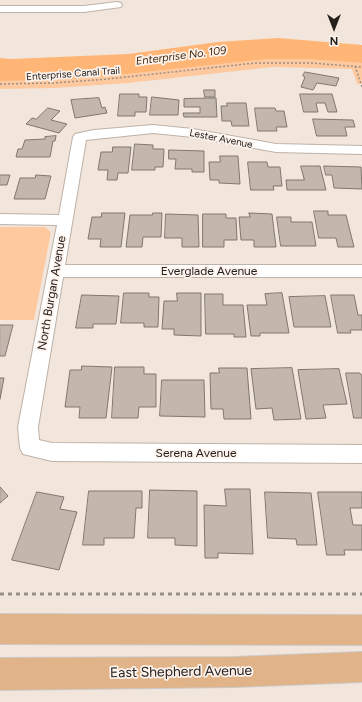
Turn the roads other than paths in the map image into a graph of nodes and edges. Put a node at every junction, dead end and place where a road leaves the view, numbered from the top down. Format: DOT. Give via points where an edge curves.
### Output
graph roads {
  1 [pos="117,5"];
  2 [pos="0,9"];
  3 [pos="80,137"];
  4 [pos="362,150"];
  5 [pos="0,219"];
  6 [pos="65,220"];
  7 [pos="56,271"];
  8 [pos="362,271"];
  9 [pos="30,448"];
  10 [pos="362,454"];
  11 [pos="0,629"];
  12 [pos="362,630"];
  13 [pos="362,667"];
  14 [pos="0,674"];
  1 -- 2 [label="street" via="84,9"];
  3 -- 4 [label="street, Lester Avenue" via="153,129 193,133 276,148"];
  3 -- 6 [label="street, North Burgan Avenue"];
  5 -- 6 [label="street"];
  6 -- 7 [label="street, North Burgan Avenue"];
  7 -- 8 [label="street, Everglade Avenue"];
  7 -- 9 [label="street, North Burgan Avenue" via="28,428"];
  9 -- 10 [label="street, Serena Avenue" via="52,452"];
  11 -- 12 [label="main road"];
  13 -- 14 [label="main road, East Shepherd Avenue" via="234,672"];
}
